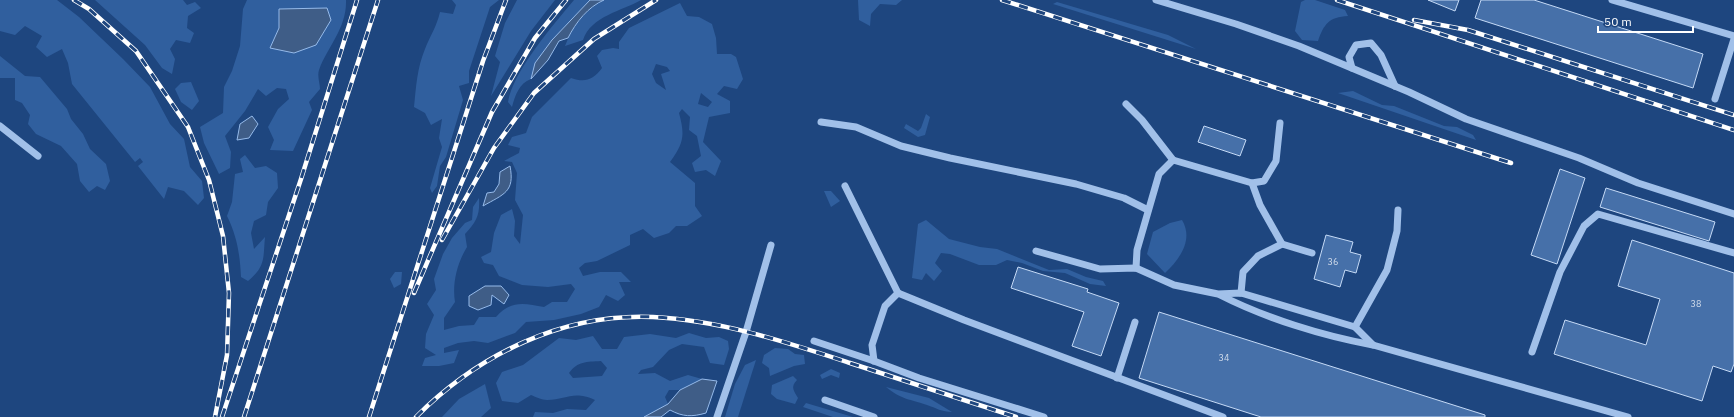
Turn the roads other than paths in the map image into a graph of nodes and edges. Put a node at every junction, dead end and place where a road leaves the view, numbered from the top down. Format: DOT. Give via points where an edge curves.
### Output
graph roads {
  1 [pos="1156,0"];
  2 [pos="1612,0"];
  3 [pos="1734,36"];
  4 [pos="1734,39"];
  5 [pos="1352,68"];
  6 [pos="1395,86"];
  7 [pos="1714,99"];
  8 [pos="1126,104"];
  9 [pos="821,122"];
  10 [pos="1280,122"];
  11 [pos="0,126"];
  12 [pos="38,156"];
  13 [pos="1173,160"];
  14 [pos="1252,183"];
  15 [pos="845,186"];
  16 [pos="1148,210"];
  17 [pos="1398,210"];
  18 [pos="1734,214"];
  19 [pos="1282,244"];
  20 [pos="771,246"];
  21 [pos="1036,251"];
  22 [pos="1312,253"];
  23 [pos="1734,253"];
  24 [pos="1136,268"];
  25 [pos="1241,292"];
  26 [pos="898,293"];
  27 [pos="1218,294"];
  28 [pos="1135,322"];
  29 [pos="1355,327"];
  30 [pos="814,341"];
  31 [pos="1373,345"];
  32 [pos="1532,352"];
  33 [pos="874,361"];
  34 [pos="1117,378"];
  35 [pos="825,400"];
  36 [pos="1203,414"];
  37 [pos="716,417"];
  38 [pos="874,417"];
  39 [pos="1044,417"];
  40 [pos="1223,417"];
  41 [pos="1628,417"];
  1 -- 5 [label="lane" via="1236,24"];
  2 -- 3 [label="lane"];
  4 -- 7 [label="lane"];
  5 -- 6 [label="lane"];
  5 -- 6 [label="lane" via="1349,57 1356,45 1371,43 1381,55"];
  6 -- 18 [label="lane" via="1466,119 1579,158 1638,183"];
  8 -- 13 [label="lane"];
  9 -- 16 [label="lane" via="856,127 901,146 1076,184 1124,198"];
  10 -- 14 [label="lane" via="1276,161 1264,181"];
  11 -- 12 [label="lane"];
  13 -- 14 [label="lane"];
  13 -- 16 [label="lane" via="1159,174"];
  14 -- 19 [label="lane" via="1260,205"];
  15 -- 26 [label="lane"];
  16 -- 24 [label="lane" via="1137,250"];
  17 -- 29 [label="lane" via="1397,231 1387,270"];
  19 -- 22 [label="lane"];
  19 -- 25 [label="lane" via="1258,256 1243,272"];
  20 -- 37 [label="lane" via="746,332"];
  21 -- 24 [label="lane" via="1100,269"];
  23 -- 32 [label="lane" via="1598,214 1584,226 1560,272"];
  24 -- 27 [label="lane" via="1174,285"];
  25 -- 27 [label="lane"];
  25 -- 29 [label="lane"];
  26 -- 33 [label="lane" via="885,306 872,344"];
  26 -- 34 [label="lane"];
  27 -- 31 [label="lane" via="1242,306 1340,339"];
  28 -- 34 [label="lane"];
  29 -- 31 [label="lane"];
  30 -- 33 [label="lane"];
  31 -- 41 [label="lane"];
  33 -- 39 [label="lane" via="919,378"];
  34 -- 36 [label="lane"];
  35 -- 38 [label="lane"];
  36 -- 40 [label="lane"];
}
